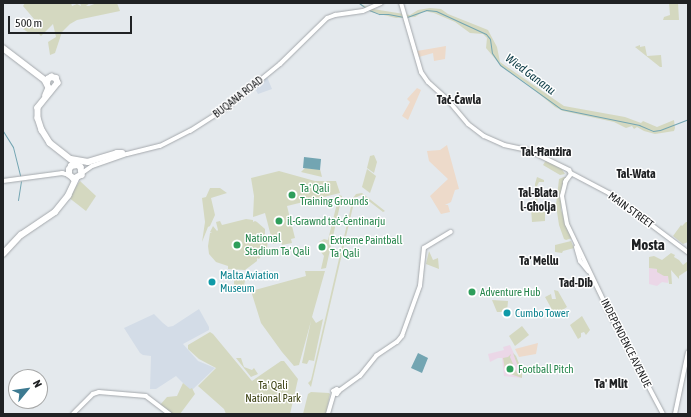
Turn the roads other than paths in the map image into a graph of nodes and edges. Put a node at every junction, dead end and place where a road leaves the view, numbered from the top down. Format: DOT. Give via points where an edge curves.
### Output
graph roads {
  1 [pos="377,3"];
  2 [pos="381,3"];
  3 [pos="400,3"];
  4 [pos="366,9"];
  5 [pos="3,47"];
  6 [pos="50,83"];
  7 [pos="173,140"];
  8 [pos="158,144"];
  9 [pos="122,153"];
  10 [pos="67,157"];
  11 [pos="78,165"];
  12 [pos="69,173"];
  13 [pos="82,173"];
  14 [pos="569,174"];
  15 [pos="76,179"];
  16 [pos="3,181"];
  17 [pos="451,232"];
  18 [pos="3,251"];
  19 [pos="688,252"];
  20 [pos="3,254"];
  21 [pos="688,352"];
  22 [pos="333,391"];
  23 [pos="338,391"];
  24 [pos="73,414"];
  25 [pos="170,414"];
  26 [pos="328,414"];
  27 [pos="663,414"];
  28 [pos="675,414"];
  1 -- 4 [label="main road, BUQANA ROAD"];
  2 -- 4 [label="main road, BUQANA ROAD"];
  3 -- 14 [label="main road" via="423,76 468,124 490,140 528,150"];
  4 -- 7 [label="main road, BUQANA ROAD" via="327,18 285,60 231,104"];
  4 -- 8 [label="main road, BUQANA ROAD" via="327,15 290,54 222,109 189,130"];
  5 -- 6 [label="highway"];
  6 -- 10 [label="highway" via="39,105 38,118 45,137"];
  6 -- 12 [label="highway" via="48,92 36,106 36,118 46,141 68,163"];
  7 -- 8 [label="main road"];
  7 -- 13 [label="main road, BUQANA ROAD" via="92,166"];
  8 -- 9 [label="main road, BUQANA ROAD"];
  9 -- 10 [label="highway" via="88,162"];
  9 -- 11 [label="main road, BUQANA ROAD"];
  10 -- 11 [label="highway"];
  11 -- 12 [label="highway" via="73,165"];
  11 -- 13 [label="highway"];
  12 -- 15 [label="highway"];
  12 -- 16 [label="main road"];
  12 -- 18 [label="highway" via="70,183 61,202 45,217 14,237"];
  13 -- 15 [label="highway"];
  14 -- 19 [label="main road, MAIN STREET" via="609,193"];
  14 -- 27 [label="main road, INDEPENDENCE AVENUE" via="565,182 563,204 567,224 584,263"];
  15 -- 20 [label="highway" via="68,196 58,208 44,221 21,235"];
  17 -- 23 [label="main road" via="424,248 420,286 402,336 376,356 360,376"];
  21 -- 28 [label="main road"];
  22 -- 23 [label="main road"];
  23 -- 26 [label="main road" via="332,396"];
  24 -- 25 [label="main road" via="93,394 99,392 146,396"];
}
